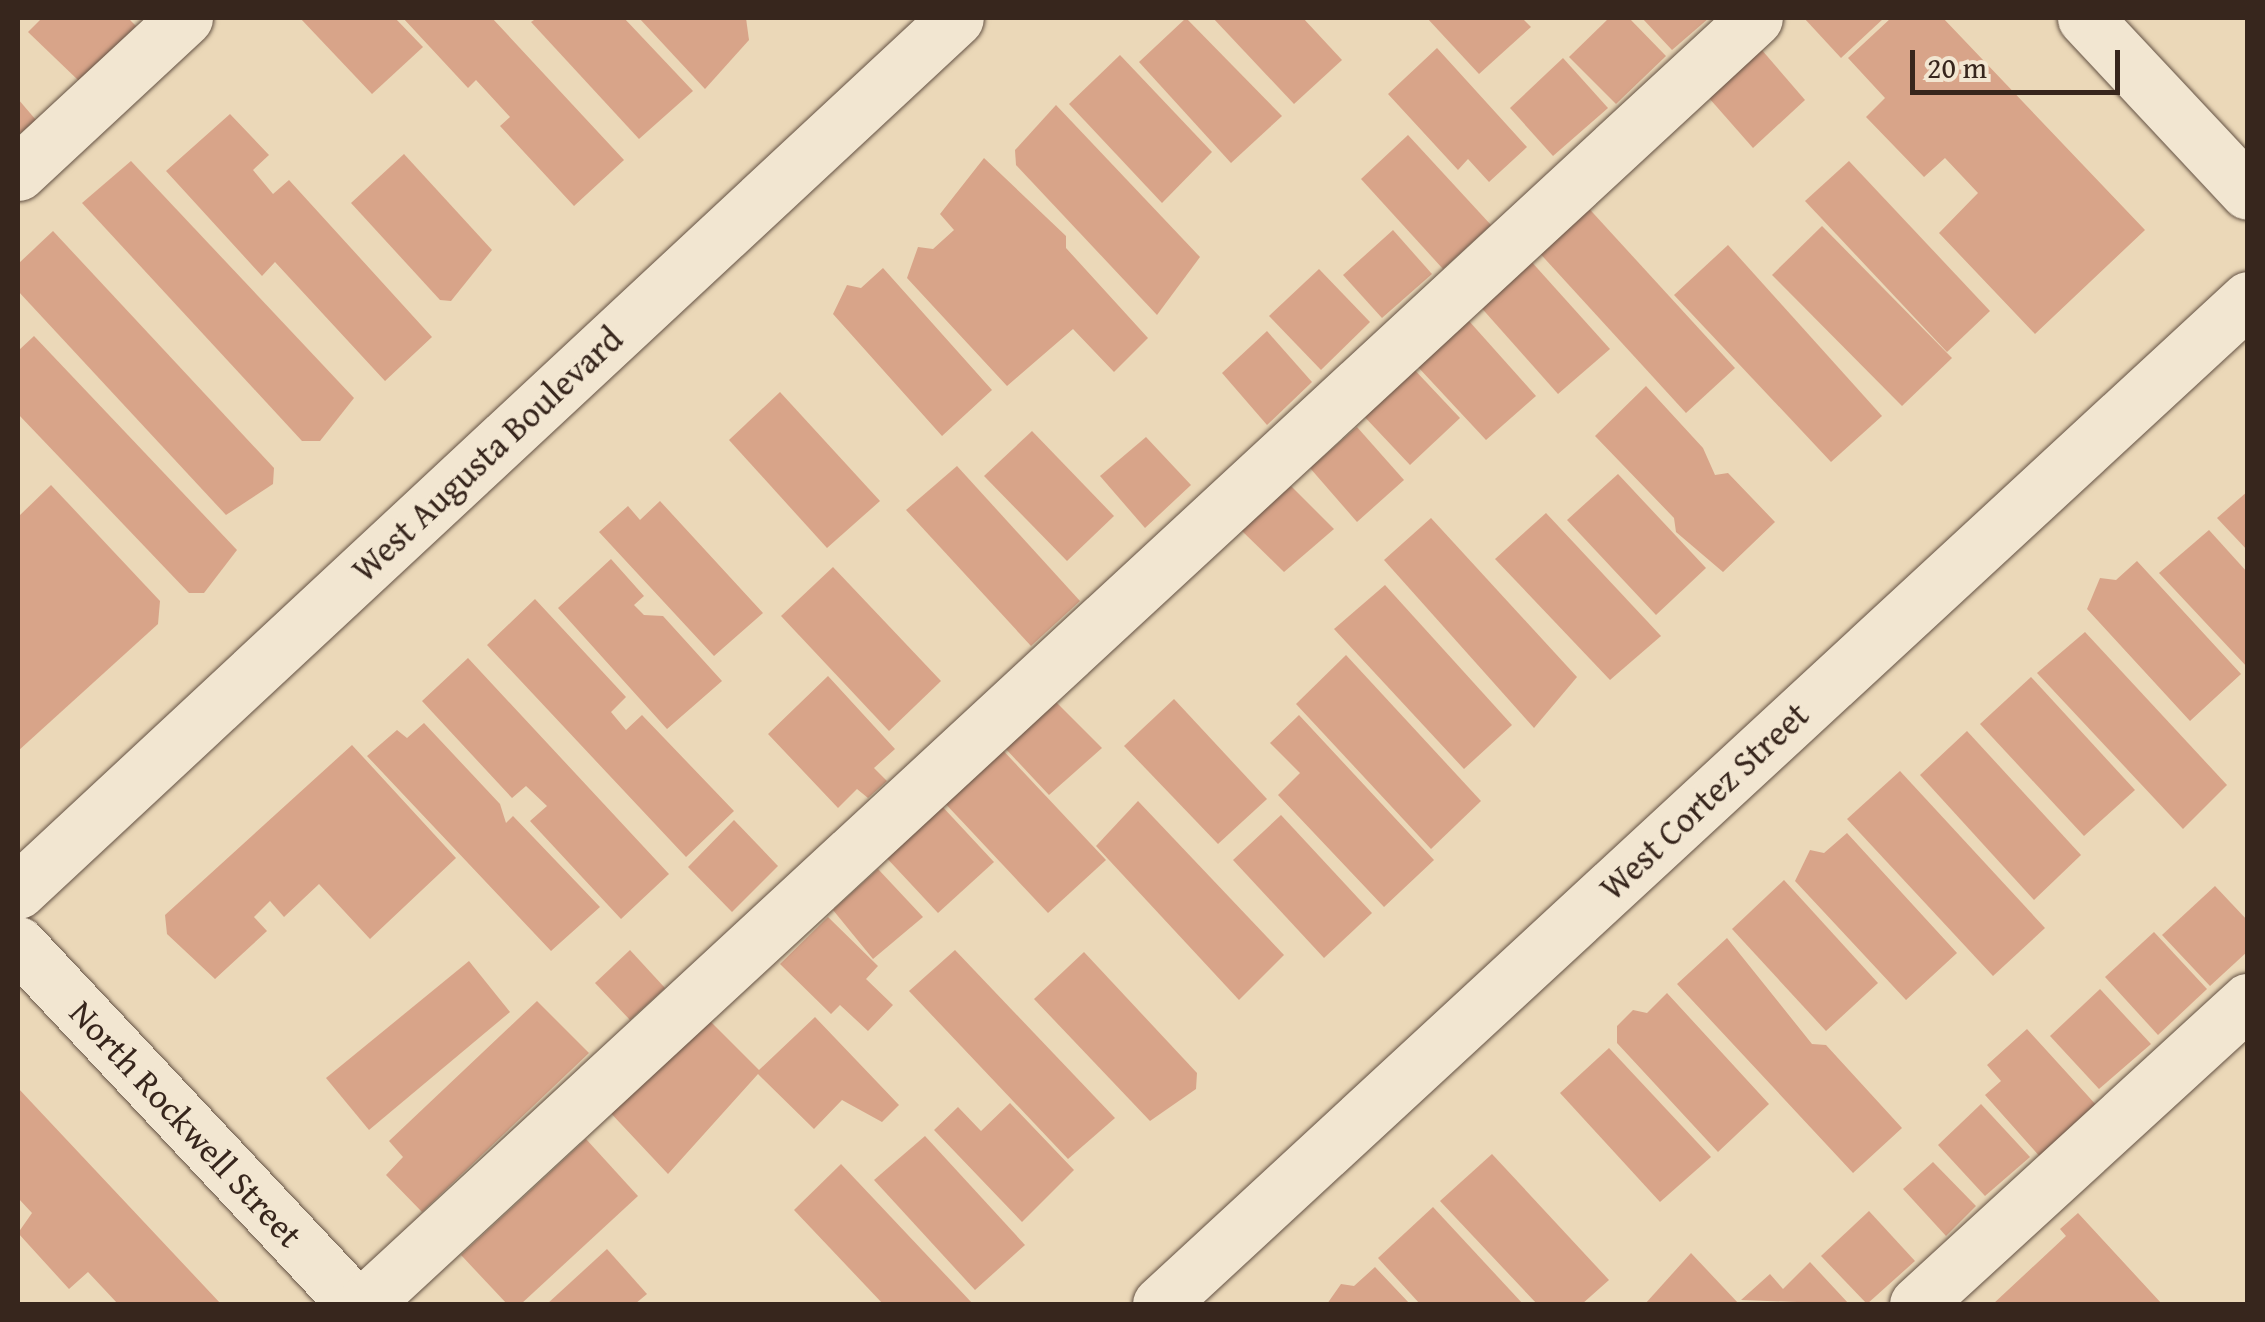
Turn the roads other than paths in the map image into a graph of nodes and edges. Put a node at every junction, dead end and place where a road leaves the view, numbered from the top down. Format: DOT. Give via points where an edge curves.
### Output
graph roads {
  1 [pos="185,18"];
  2 [pos="956,18"];
  3 [pos="1756,18"];
  4 [pos="2084,18"];
  5 [pos="18,172"];
  6 [pos="2248,192"];
  7 [pos="2248,298"];
  8 [pos="18,891"];
  9 [pos="18,944"];
  10 [pos="2248,1001"];
  11 [pos="355,1304"];
  12 [pos="364,1304"];
  13 [pos="1160,1304"];
  14 [pos="1917,1304"];
  1 -- 5 [label="street"];
  2 -- 8 [label="street, West Augusta Boulevard"];
  3 -- 12 [label="street"];
  4 -- 6 [label="street"];
  7 -- 13 [label="street, West Cortez Street"];
  9 -- 11 [label="street, North Rockwell Street"];
  10 -- 14 [label="street"];
}
